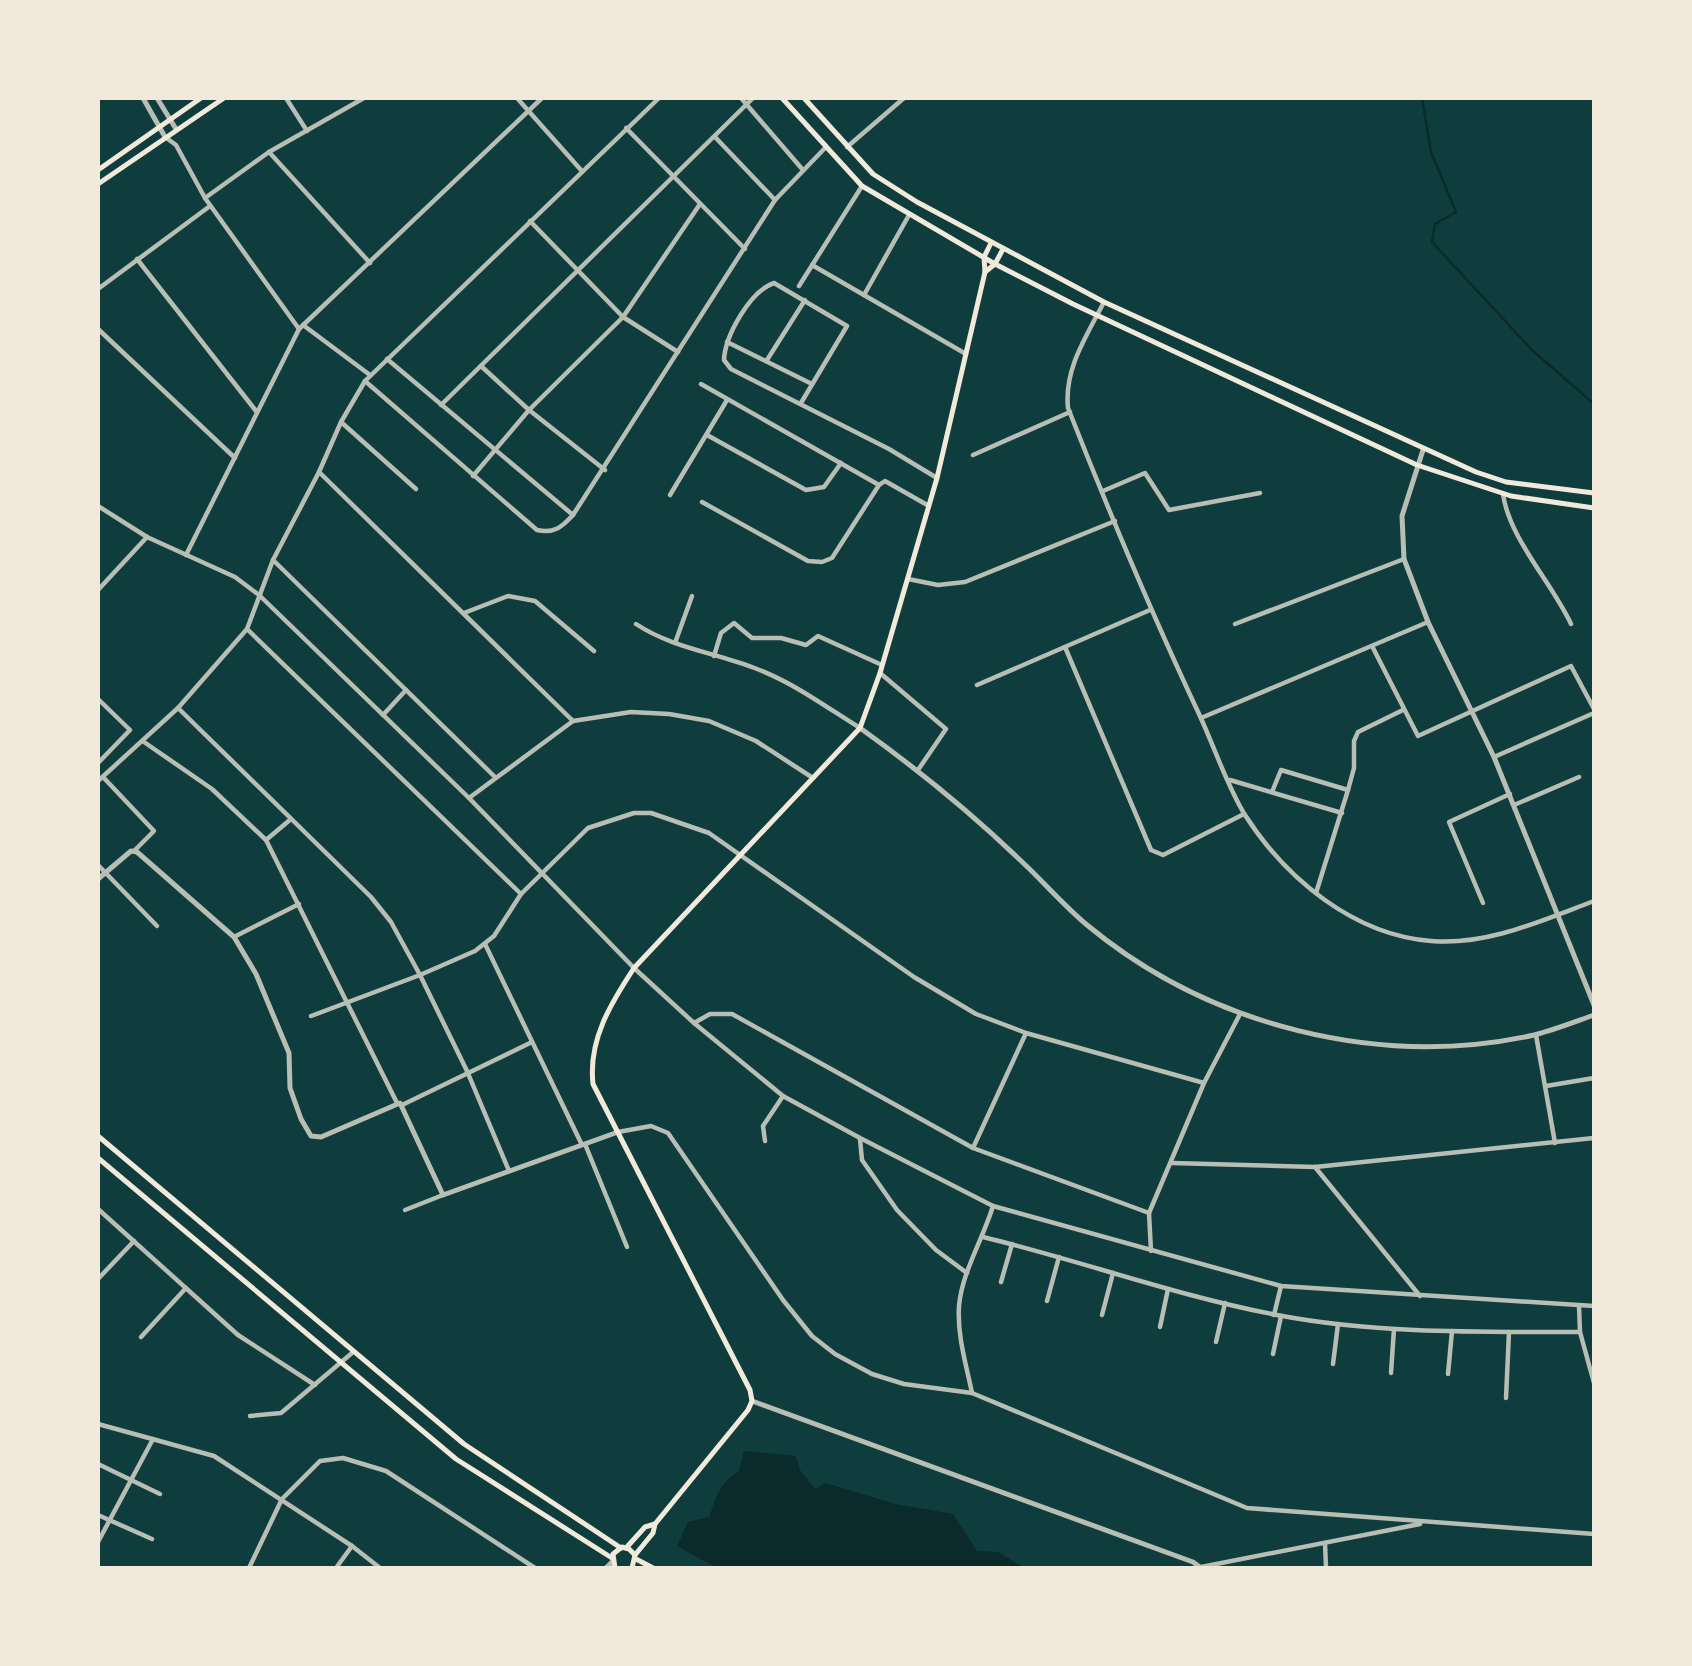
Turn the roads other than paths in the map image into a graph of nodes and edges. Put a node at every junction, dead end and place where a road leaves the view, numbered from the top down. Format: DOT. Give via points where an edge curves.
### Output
graph roads {
  1 [pos="143,98"];
  2 [pos="157,98"];
  3 [pos="201,98"];
  4 [pos="224,98"];
  5 [pos="286,98"];
  6 [pos="364,98"];
  7 [pos="517,98"];
  8 [pos="542,98"];
  9 [pos="659,98"];
  10 [pos="741,98"];
  11 [pos="753,98"];
  12 [pos="782,98"];
  13 [pos="804,98"];
  14 [pos="904,98"];
  15 [pos="746,104"];
  16 [pos="529,111"];
  17 [pos="169,118"];
  18 [pos="157,126"];
  19 [pos="626,128"];
  20 [pos="176,130"];
  21 [pos="307,131"];
  22 [pos="165,137"];
  23 [pos="715,137"];
  24 [pos="176,145"];
  25 [pos="847,147"];
  26 [pos="825,148"];
  27 [pos="269,152"];
  28 [pos="98,170"];
  29 [pos="581,170"];
  30 [pos="803,170"];
  31 [pos="674,176"];
  32 [pos="98,184"];
  33 [pos="862,186"];
  34 [pos="205,198"];
  35 [pos="775,200"];
  36 [pos="700,204"];
  37 [pos="210,206"];
  38 [pos="909,215"];
  39 [pos="530,221"];
  40 [pos="991,243"];
  41 [pos="745,249"];
  42 [pos="1003,249"];
  43 [pos="984,257"];
  44 [pos="137,259"];
  45 [pos="370,263"];
  46 [pos="995,264"];
  47 [pos="812,265"];
  48 [pos="576,271"];
  49 [pos="985,272"];
  50 [pos="799,286"];
  51 [pos="98,289"];
  52 [pos="864,295"];
  53 [pos="805,300"];
  54 [pos="1104,302"];
  55 [pos="1097,316"];
  56 [pos="623,317"];
  57 [pos="301,327"];
  58 [pos="98,329"];
  59 [pos="727,342"];
  60 [pos="678,352"];
  61 [pos="965,354"];
  62 [pos="387,359"];
  63 [pos="767,360"];
  64 [pos="481,366"];
  65 [pos="370,375"];
  66 [pos="365,381"];
  67 [pos="701,384"];
  68 [pos="813,384"];
  69 [pos="727,400"];
  70 [pos="801,403"];
  71 [pos="441,405"];
  72 [pos="529,410"];
  73 [pos="256,411"];
  74 [pos="1070,412"];
  75 [pos="341,422"];
  76 [pos="707,435"];
  77 [pos="1423,450"];
  78 [pos="495,451"];
  79 [pos="973,455"];
  80 [pos="235,458"];
  81 [pos="841,463"];
  82 [pos="1418,465"];
  83 [pos="605,470"];
  84 [pos="319,472"];
  85 [pos="473,476"];
  86 [pos="937,478"];
  87 [pos="879,485"];
  88 [pos="416,489"];
  89 [pos="1103,491"];
  90 [pos="1260,493"];
  91 [pos="1594,493"];
  92 [pos="1503,494"];
  93 [pos="670,495"];
  94 [pos="702,502"];
  95 [pos="98,506"];
  96 [pos="929,506"];
  97 [pos="1594,508"];
  98 [pos="573,515"];
  99 [pos="1115,521"];
  100 [pos="148,537"];
  101 [pos="186,555"];
  102 [pos="1404,559"];
  103 [pos="273,560"];
  104 [pos="908,579"];
  105 [pos="98,590"];
  106 [pos="259,595"];
  107 [pos="692,596"];
  108 [pos="1150,610"];
  109 [pos="464,613"];
  110 [pos="1427,622"];
  111 [pos="636,624"];
  112 [pos="1235,624"];
  113 [pos="1571,624"];
  114 [pos="247,629"];
  115 [pos="676,643"];
  116 [pos="1372,646"];
  117 [pos="1065,648"];
  118 [pos="594,651"];
  119 [pos="714,656"];
  120 [pos="882,665"];
  121 [pos="880,673"];
  122 [pos="977,685"];
  123 [pos="406,690"];
  124 [pos="98,699"];
  125 [pos="178,708"];
  126 [pos="1403,710"];
  127 [pos="1594,711"];
  128 [pos="1470,712"];
  129 [pos="382,715"];
  130 [pos="1201,718"];
  131 [pos="573,720"];
  132 [pos="860,728"];
  133 [pos="144,742"];
  134 [pos="1494,757"];
  135 [pos="98,763"];
  136 [pos="918,770"];
  137 [pos="495,777"];
  138 [pos="1579,777"];
  139 [pos="813,778"];
  140 [pos="100,779"];
  141 [pos="1230,780"];
  142 [pos="1348,790"];
  143 [pos="1272,792"];
  144 [pos="1510,794"];
  145 [pos="469,798"];
  146 [pos="1514,805"];
  147 [pos="1342,813"];
  148 [pos="1244,814"];
  149 [pos="291,819"];
  150 [pos="266,840"];
  151 [pos="134,851"];
  152 [pos="742,854"];
  153 [pos="98,865"];
  154 [pos="543,871"];
  155 [pos="105,872"];
  156 [pos="98,879"];
  157 [pos="1316,893"];
  158 [pos="521,894"];
  159 [pos="1594,901"];
  160 [pos="1483,903"];
  161 [pos="299,904"];
  162 [pos="1559,914"];
  163 [pos="157,926"];
  164 [pos="234,937"];
  165 [pos="485,944"];
  166 [pos="634,968"];
  167 [pos="420,975"];
  168 [pos="346,1002"];
  169 [pos="1594,1005"];
  170 [pos="1240,1014"];
  171 [pos="1594,1015"];
  172 [pos="311,1016"];
  173 [pos="694,1023"];
  174 [pos="1026,1033"];
  175 [pos="1536,1035"];
  176 [pos="532,1042"];
  177 [pos="467,1072"];
  178 [pos="1594,1078"];
  179 [pos="1204,1083"];
  180 [pos="1546,1086"];
  181 [pos="783,1096"];
  182 [pos="399,1104"];
  183 [pos="618,1132"];
  184 [pos="99,1138"];
  185 [pos="860,1138"];
  186 [pos="1594,1138"];
  187 [pos="765,1141"];
  188 [pos="1555,1143"];
  189 [pos="584,1145"];
  190 [pos="973,1148"];
  191 [pos="98,1158"];
  192 [pos="1172,1163"];
  193 [pos="1315,1167"];
  194 [pos="509,1172"];
  195 [pos="443,1195"];
  196 [pos="993,1206"];
  197 [pos="98,1209"];
  198 [pos="405,1210"];
  199 [pos="1149,1213"];
  200 [pos="983,1237"];
  201 [pos="134,1241"];
  202 [pos="1012,1244"];
  203 [pos="626,1247"];
  204 [pos="1151,1251"];
  205 [pos="1059,1257"];
  206 [pos="968,1273"];
  207 [pos="1113,1273"];
  208 [pos="98,1279"];
  209 [pos="1001,1282"];
  210 [pos="1281,1286"];
  211 [pos="186,1288"];
  212 [pos="1168,1289"];
  213 [pos="1421,1296"];
  214 [pos="1047,1301"];
  215 [pos="1225,1303"];
  216 [pos="1579,1306"];
  217 [pos="1594,1307"];
  218 [pos="1102,1315"];
  219 [pos="1274,1315"];
  220 [pos="1281,1316"];
  221 [pos="1338,1324"];
  222 [pos="1160,1327"];
  223 [pos="1394,1329"];
  224 [pos="1452,1331"];
  225 [pos="1509,1332"];
  226 [pos="1580,1332"];
  227 [pos="141,1337"];
  228 [pos="1216,1342"];
  229 [pos="352,1353"];
  230 [pos="1273,1354"];
  231 [pos="341,1363"];
  232 [pos="1333,1364"];
  233 [pos="1391,1373"];
  234 [pos="1448,1374"];
  235 [pos="1594,1384"];
  236 [pos="315,1385"];
  237 [pos="972,1393"];
  238 [pos="1506,1398"];
  239 [pos="752,1401"];
  240 [pos="250,1416"];
  241 [pos="98,1424"];
  242 [pos="153,1439"];
  243 [pos="98,1464"];
  244 [pos="130,1480"];
  245 [pos="160,1494"];
  246 [pos="282,1499"];
  247 [pos="570,1515"];
  248 [pos="98,1516"];
  249 [pos="110,1521"];
  250 [pos="1428,1522"];
  251 [pos="655,1524"];
  252 [pos="563,1527"];
  253 [pos="1594,1534"];
  254 [pos="152,1539"];
  255 [pos="98,1542"];
  256 [pos="1325,1543"];
  257 [pos="352,1546"];
  258 [pos="623,1548"];
  259 [pos="636,1557"];
  260 [pos="613,1563"];
  261 [pos="1201,1567"];
  262 [pos="249,1568"];
  263 [pos="336,1568"];
  264 [pos="380,1568"];
  265 [pos="535,1568"];
  266 [pos="606,1568"];
  267 [pos="632,1568"];
  268 [pos="653,1568"];
  269 [pos="1326,1568"];
  1 -- 18 [label="street"];
  2 -- 17 [label="street"];
  3 -- 17 [label="main road"];
  4 -- 20 [label="main road"];
  5 -- 21 [label="street"];
  6 -- 21 [label="street"];
  7 -- 16 [label="street"];
  8 -- 16 [label="street"];
  9 -- 19 [label="street"];
  10 -- 15 [label="street"];
  11 -- 15 [label="street"];
  12 -- 26 [label="main road"];
  13 -- 25 [label="main road"];
  14 -- 25 [label="street"];
  15 -- 23 [label="street"];
  15 -- 30 [label="street"];
  16 -- 29 [label="street"];
  16 -- 45 [label="street"];
  17 -- 18 [label="main road"];
  17 -- 20 [label="street"];
  18 -- 22 [label="street"];
  18 -- 28 [label="main road"];
  19 -- 29 [label="street"];
  19 -- 31 [label="street"];
  20 -- 22 [label="main road"];
  20 -- 24 [label="street"];
  21 -- 27 [label="street"];
  22 -- 24 [label="street"];
  22 -- 32 [label="main road"];
  23 -- 31 [label="street"];
  23 -- 35 [label="street"];
  24 -- 34 [label="street"];
  25 -- 40 [label="main road" via="873,174"];
  26 -- 30 [label="street"];
  26 -- 33 [label="main road"];
  27 -- 34 [label="street"];
  27 -- 45 [label="street"];
  29 -- 39 [label="street"];
  30 -- 35 [label="street"];
  31 -- 36 [label="street"];
  31 -- 48 [label="street"];
  33 -- 38 [label="main road"];
  33 -- 47 [label="street"];
  34 -- 37 [label="street"];
  35 -- 41 [label="street"];
  36 -- 41 [label="street"];
  36 -- 56 [label="street"];
  37 -- 44 [label="street"];
  37 -- 57 [label="street"];
  38 -- 43 [label="main road"];
  38 -- 52 [label="street"];
  39 -- 48 [label="street"];
  39 -- 62 [label="street"];
  40 -- 42 [label="main road"];
  40 -- 43 [label="main road"];
  41 -- 60 [label="street"];
  42 -- 46 [label="main road"];
  42 -- 54 [label="main road"];
  43 -- 46 [label="main road"];
  43 -- 49 [label="main road"];
  44 -- 51 [label="street"];
  44 -- 73 [label="street"];
  45 -- 57 [label="street"];
  46 -- 49 [label="main road"];
  46 -- 55 [label="main road"];
  47 -- 50 [label="street"];
  47 -- 52 [label="street"];
  48 -- 56 [label="street"];
  48 -- 64 [label="street"];
  49 -- 61 [label="main road"];
  52 -- 61 [label="street"];
  53 -- 59 [label="street" via="774,283 766,285"];
  53 -- 63 [label="street"];
  53 -- 68 [label="street" via="847,326"];
  54 -- 55 [label="street"];
  54 -- 77 [label="main road"];
  55 -- 74 [label="street" via="1073,361 1066,388"];
  55 -- 82 [label="main road"];
  56 -- 60 [label="street"];
  56 -- 72 [label="street"];
  57 -- 65 [label="street"];
  57 -- 73 [label="street"];
  58 -- 80 [label="street"];
  59 -- 63 [label="street"];
  59 -- 70 [label="street" via="724,360 731,369"];
  60 -- 83 [label="street"];
  61 -- 86 [label="main road"];
  62 -- 65 [label="street"];
  62 -- 71 [label="street"];
  63 -- 68 [label="street"];
  64 -- 71 [label="street"];
  64 -- 72 [label="street"];
  65 -- 66 [label="street"];
  66 -- 75 [label="street"];
  66 -- 85 [label="street"];
  67 -- 69 [label="street"];
  68 -- 70 [label="street"];
  69 -- 76 [label="street"];
  69 -- 81 [label="street"];
  70 -- 86 [label="street"];
  71 -- 78 [label="street"];
  72 -- 78 [label="street"];
  72 -- 83 [label="street"];
  73 -- 80 [label="street"];
  74 -- 79 [label="street"];
  74 -- 89 [label="street"];
  75 -- 84 [label="street"];
  75 -- 88 [label="street"];
  76 -- 81 [label="street" via="806,490 824,487"];
  76 -- 93 [label="street"];
  77 -- 82 [label="street"];
  77 -- 91 [label="main road" via="1506,482"];
  78 -- 85 [label="street"];
  78 -- 98 [label="street"];
  80 -- 101 [label="street"];
  81 -- 87 [label="street"];
  82 -- 92 [label="main road"];
  82 -- 102 [label="street" via="1402,516"];
  83 -- 98 [label="street"];
  84 -- 103 [label="street"];
  84 -- 109 [label="street"];
  85 -- 98 [label="street" via="537,530 557,530"];
  86 -- 96 [label="main road"];
  87 -- 94 [label="street" via="832,558 822,562 808,561"];
  87 -- 96 [label="street" via="886,481 896,485"];
  89 -- 90 [label="street" via="1146,473 1169,510"];
  89 -- 99 [label="street"];
  92 -- 97 [label="main road"];
  92 -- 113 [label="street" via="1511,523"];
  95 -- 100 [label="street"];
  96 -- 104 [label="main road"];
  99 -- 104 [label="street" via="965,582 938,585"];
  99 -- 108 [label="street"];
  100 -- 101 [label="street"];
  100 -- 105 [label="street"];
  101 -- 106 [label="street" via="235,577"];
  102 -- 110 [label="street"];
  102 -- 112 [label="street"];
  103 -- 106 [label="street"];
  103 -- 123 [label="street"];
  104 -- 120 [label="main road"];
  106 -- 114 [label="street"];
  106 -- 129 [label="street"];
  107 -- 115 [label="street"];
  108 -- 117 [label="street"];
  108 -- 130 [label="street"];
  109 -- 118 [label="street" via="508,596 536,601"];
  109 -- 131 [label="street"];
  110 -- 116 [label="street"];
  110 -- 128 [label="street"];
  111 -- 115 [label="street"];
  114 -- 125 [label="street"];
  114 -- 158 [label="street"];
  115 -- 119 [label="street"];
  116 -- 126 [label="street"];
  116 -- 130 [label="street"];
  117 -- 122 [label="street"];
  117 -- 148 [label="street" via="1151,850 1163,855"];
  119 -- 120 [label="street" via="721,633 734,623 748,636 763,640 784,638 806,645 818,636"];
  119 -- 132 [label="street" via="786,681"];
  120 -- 121 [label="main road"];
  121 -- 132 [label="main road"];
  121 -- 136 [label="street" via="946,729"];
  123 -- 129 [label="street"];
  123 -- 137 [label="street"];
  124 -- 135 [label="street" via="130,730"];
  125 -- 133 [label="street"];
  125 -- 149 [label="street"];
  126 -- 128 [label="street" via="1421,737"];
  126 -- 142 [label="street" via="1358,732"];
  127 -- 128 [label="street" via="1571,667"];
  127 -- 134 [label="street"];
  128 -- 134 [label="street"];
  129 -- 145 [label="street"];
  130 -- 141 [label="street"];
  131 -- 137 [label="street"];
  131 -- 139 [label="street" via="631,712 709,721 756,741"];
  132 -- 136 [label="street"];
  132 -- 139 [label="main road"];
  133 -- 140 [label="street"];
  133 -- 150 [label="street" via="212,789"];
  134 -- 144 [label="street"];
  136 -- 170 [label="street" via="1086,925 1150,971"];
  137 -- 145 [label="street"];
  138 -- 146 [label="street"];
  139 -- 152 [label="main road"];
  140 -- 151 [label="street" via="154,831"];
  141 -- 143 [label="street"];
  141 -- 148 [label="street"];
  142 -- 143 [label="street" via="1281,771"];
  142 -- 147 [label="street"];
  143 -- 147 [label="street"];
  144 -- 146 [label="street"];
  144 -- 160 [label="street" via="1449,822"];
  145 -- 154 [label="street"];
  146 -- 162 [label="street"];
  147 -- 157 [label="street"];
  148 -- 157 [label="street" via="1282,862"];
  149 -- 150 [label="street"];
  149 -- 167 [label="street" via="385,913"];
  150 -- 161 [label="street"];
  151 -- 155 [label="street"];
  151 -- 164 [label="street"];
  152 -- 154 [label="street" via="709,833 651,813 634,813 587,828"];
  152 -- 166 [label="main road"];
  152 -- 174 [label="street" via="942,995"];
  153 -- 155 [label="street"];
  154 -- 158 [label="street"];
  154 -- 166 [label="street"];
  155 -- 156 [label="street"];
  155 -- 163 [label="street"];
  157 -- 162 [label="street" via="1344,914 1371,926 1433,942 1476,941"];
  158 -- 165 [label="street"];
  159 -- 162 [label="street"];
  161 -- 164 [label="street"];
  161 -- 168 [label="street"];
  162 -- 169 [label="street"];
  164 -- 182 [label="street" via="256,974 289,1053 290,1088 307,1133 321,1137"];
  165 -- 167 [label="street"];
  165 -- 176 [label="street"];
  166 -- 173 [label="street"];
  166 -- 183 [label="main road" via="612,1002 592,1059 593,1084"];
  167 -- 168 [label="street"];
  167 -- 177 [label="street"];
  168 -- 172 [label="street"];
  168 -- 182 [label="street"];
  170 -- 175 [label="street" via="1331,1037 1394,1045 1446,1047"];
  170 -- 179 [label="street"];
  171 -- 175 [label="street"];
  173 -- 181 [label="street"];
  173 -- 190 [label="street" via="710,1014 732,1014"];
  174 -- 179 [label="street"];
  174 -- 190 [label="street"];
  175 -- 180 [label="street"];
  176 -- 177 [label="street"];
  176 -- 189 [label="street"];
  177 -- 182 [label="street"];
  177 -- 194 [label="street"];
  178 -- 180 [label="street"];
  179 -- 192 [label="street"];
  180 -- 188 [label="street"];
  181 -- 185 [label="street"];
  181 -- 187 [label="street" via="762,1126"];
  182 -- 195 [label="street"];
  183 -- 189 [label="street"];
  183 -- 237 [label="street" via="651,1126 668,1133 783,1300 822,1346 888,1380"];
  183 -- 239 [label="main road"];
  184 -- 229 [label="main road"];
  185 -- 196 [label="street"];
  185 -- 206 [label="street" via="862,1160 897,1210 936,1250"];
  186 -- 188 [label="street"];
  188 -- 193 [label="street"];
  189 -- 194 [label="street"];
  189 -- 203 [label="street"];
  190 -- 199 [label="street"];
  191 -- 231 [label="main road"];
  192 -- 193 [label="street"];
  192 -- 199 [label="street"];
  193 -- 213 [label="street"];
  194 -- 195 [label="street"];
  195 -- 198 [label="street"];
  196 -- 200 [label="street"];
  196 -- 204 [label="street"];
  197 -- 201 [label="street"];
  199 -- 204 [label="street"];
  200 -- 202 [label="street"];
  200 -- 206 [label="street"];
  201 -- 208 [label="street"];
  201 -- 211 [label="street"];
  202 -- 205 [label="street"];
  202 -- 209 [label="street"];
  204 -- 210 [label="street"];
  205 -- 207 [label="street"];
  205 -- 214 [label="street"];
  206 -- 237 [label="street" via="959,1304 959,1334"];
  207 -- 212 [label="street"];
  207 -- 218 [label="street"];
  210 -- 213 [label="street"];
  210 -- 219 [label="street"];
  211 -- 227 [label="street"];
  211 -- 236 [label="street" via="238,1335"];
  212 -- 215 [label="street"];
  212 -- 222 [label="street"];
  213 -- 216 [label="street"];
  215 -- 219 [label="street"];
  215 -- 228 [label="street"];
  216 -- 217 [label="street"];
  216 -- 226 [label="street"];
  219 -- 220 [label="street"];
  220 -- 221 [label="street"];
  220 -- 230 [label="street"];
  221 -- 223 [label="street"];
  221 -- 232 [label="street"];
  223 -- 224 [label="street"];
  223 -- 233 [label="street"];
  224 -- 225 [label="street"];
  224 -- 234 [label="street"];
  225 -- 226 [label="street"];
  225 -- 238 [label="street"];
  226 -- 235 [label="street"];
  229 -- 231 [label="street"];
  229 -- 247 [label="main road" via="464,1444"];
  231 -- 236 [label="street"];
  231 -- 252 [label="main road" via="456,1459"];
  236 -- 240 [label="street" via="281,1413"];
  237 -- 250 [label="street" via="1248,1508"];
  239 -- 251 [label="main road"];
  239 -- 261 [label="street"];
  241 -- 242 [label="street"];
  242 -- 244 [label="street"];
  242 -- 246 [label="street" via="214,1456"];
  243 -- 244 [label="street"];
  244 -- 245 [label="street"];
  244 -- 249 [label="street"];
  246 -- 257 [label="street"];
  246 -- 262 [label="street"];
  246 -- 265 [label="street" via="320,1461 343,1458 370,1464"];
  247 -- 252 [label="main road"];
  247 -- 258 [label="main road"];
  248 -- 249 [label="street"];
  249 -- 254 [label="street"];
  249 -- 255 [label="street"];
  250 -- 253 [label="street"];
  250 -- 256 [label="street"];
  251 -- 258 [label="main road" via="645,1527"];
  251 -- 259 [label="main road"];
  252 -- 260 [label="main road"];
  256 -- 261 [label="street"];
  256 -- 269 [label="street"];
  257 -- 263 [label="street"];
  257 -- 264 [label="street"];
  258 -- 259 [label="main road"];
  258 -- 260 [label="main road"];
  259 -- 267 [label="main road"];
  259 -- 268 [label="main road"];
  260 -- 266 [label="street"];
}
